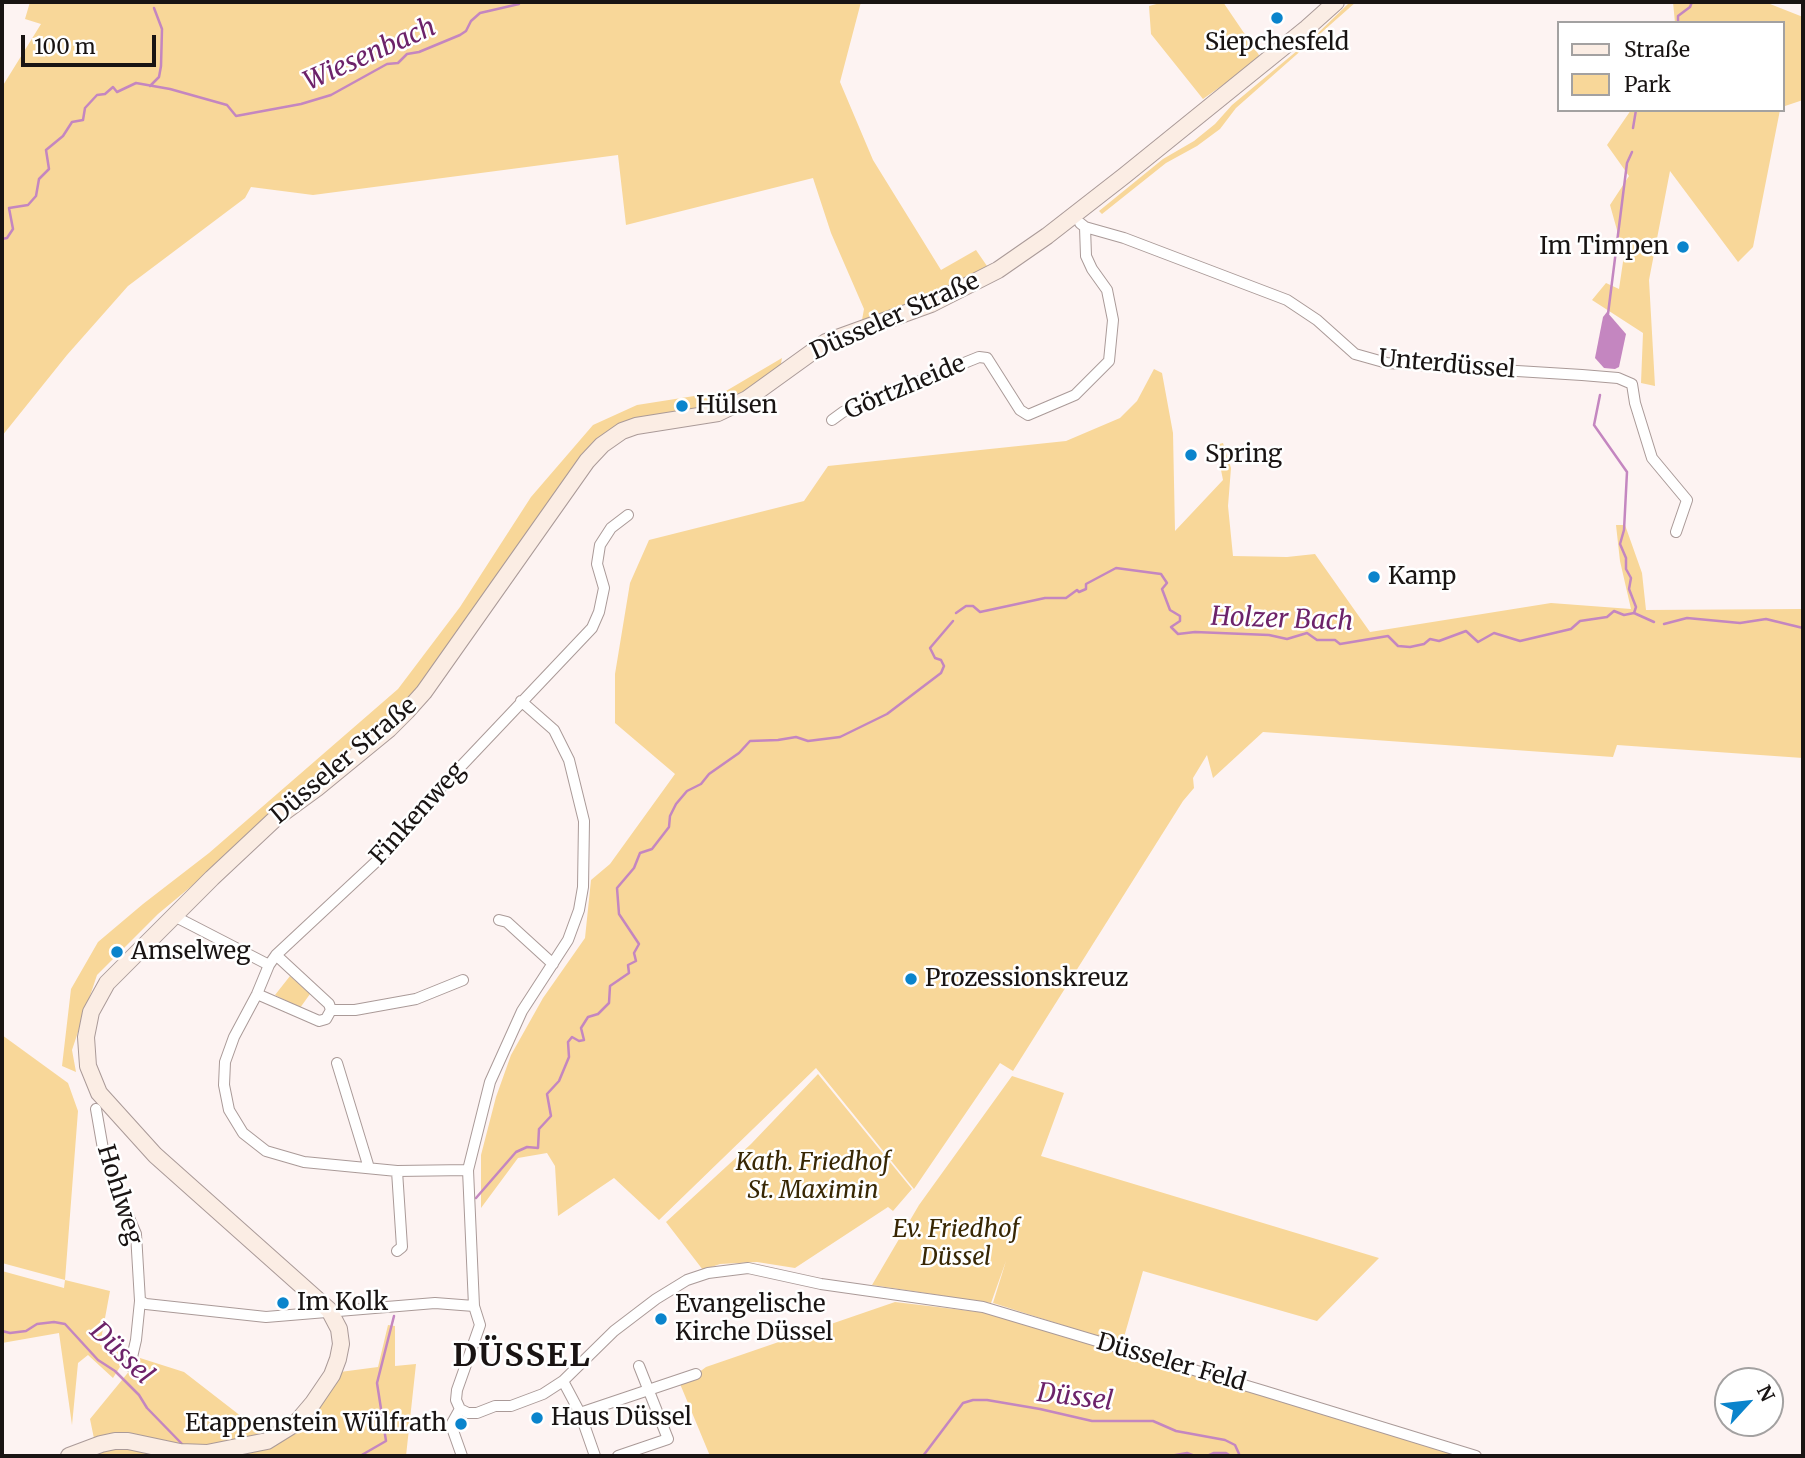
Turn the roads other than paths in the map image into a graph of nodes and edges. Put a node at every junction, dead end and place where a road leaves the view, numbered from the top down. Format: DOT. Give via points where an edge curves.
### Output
graph roads {
  1 [pos="1336,2"];
  2 [pos="1079,222"];
  3 [pos="832,420"];
  4 [pos="628,515"];
  5 [pos="1676,532"];
  6 [pos="521,701"];
  7 [pos="174,916"];
  8 [pos="499,920"];
  9 [pos="276,955"];
  10 [pos="553,964"];
  11 [pos="269,965"];
  12 [pos="463,980"];
  13 [pos="257,994"];
  14 [pos="331,1010"];
  15 [pos="337,1063"];
  16 [pos="96,1108"];
  17 [pos="369,1168"];
  18 [pos="468,1170"];
  19 [pos="397,1171"];
  20 [pos="397,1251"];
  21 [pos="140,1301"];
  22 [pos="474,1306"];
  23 [pos="329,1310"];
  24 [pos="130,1366"];
  25 [pos="639,1366"];
  26 [pos="696,1374"];
  27 [pos="563,1381"];
  28 [pos="648,1390"];
  29 [pos="460,1409"];
  30 [pos="580,1413"];
  31 [pos="69,1456"];
  32 [pos="462,1456"];
  33 [pos="594,1456"];
  34 [pos="618,1456"];
  35 [pos="1476,1456"];
  1 -- 2 [label="main road, Düsseler Straße"];
  2 -- 3 [label="street, Görtzheide" via="1086,256 1107,290 1112,320 1109,361 1075,395 1028,415 1020,410 987,358 979,357"];
  2 -- 5 [label="street, Unterdüssel" via="1287,300 1355,354 1387,363 1618,378 1632,384 1652,458 1687,500"];
  2 -- 7 [label="main road, Düsseler Straße" via="969,286 827,342 747,399 704,416 636,426 602,445 407,711 276,818"];
  4 -- 6 [label="street, Finkenweg" via="611,528 600,545 597,564 604,588 592,628"];
  6 -- 9 [label="street, Finkenweg" via="412,818 394,845"];
  6 -- 10 [label="street" via="554,730 569,760 584,821 579,910"];
  7 -- 11 [label="street"];
  7 -- 23 [label="main road, Düsseler Straße" via="96,999 86,1037 92,1077 99,1093 155,1154"];
  8 -- 10 [label="street" via="507,922"];
  9 -- 11 [label="street, Finkenweg"];
  9 -- 14 [label="street"];
  10 -- 18 [label="street" via="522,1012 489,1082"];
  11 -- 13 [label="street, Finkenweg"];
  12 -- 14 [label="street" via="416,999"];
  13 -- 14 [label="street" via="319,1021"];
  13 -- 17 [label="street, Finkenweg" via="234,1037 224,1070 226,1101 238,1127 257,1146 278,1156"];
  15 -- 17 [label="street"];
  16 -- 21 [label="street, Hohlweg" via="103,1149 136,1234"];
  17 -- 19 [label="street, Finkenweg"];
  18 -- 19 [label="street, Finkenweg"];
  18 -- 22 [label="street"];
  19 -- 20 [label="street" via="402,1247"];
  21 -- 23 [label="street" via="267,1317"];
  21 -- 24 [label="street, Hohlweg"];
  22 -- 23 [label="street" via="435,1303"];
  22 -- 29 [label="street" via="480,1325 457,1390"];
  23 -- 31 [label="main road" via="339,1329 338,1359 326,1384 296,1423 267,1441 207,1453 115,1441"];
  25 -- 28 [label="street"];
  26 -- 28 [label="street"];
  27 -- 29 [label="street, Düsseler Feld" via="543,1395 511,1406 477,1413"];
  27 -- 30 [label="street"];
  27 -- 35 [label="street, Düsseler Feld" via="614,1331 687,1280 748,1268 821,1284 983,1307"];
  28 -- 30 [label="street"];
  28 -- 34 [label="street" via="668,1439"];
  29 -- 32 [label="street" via="451,1425"];
  30 -- 33 [label="street"];
}
